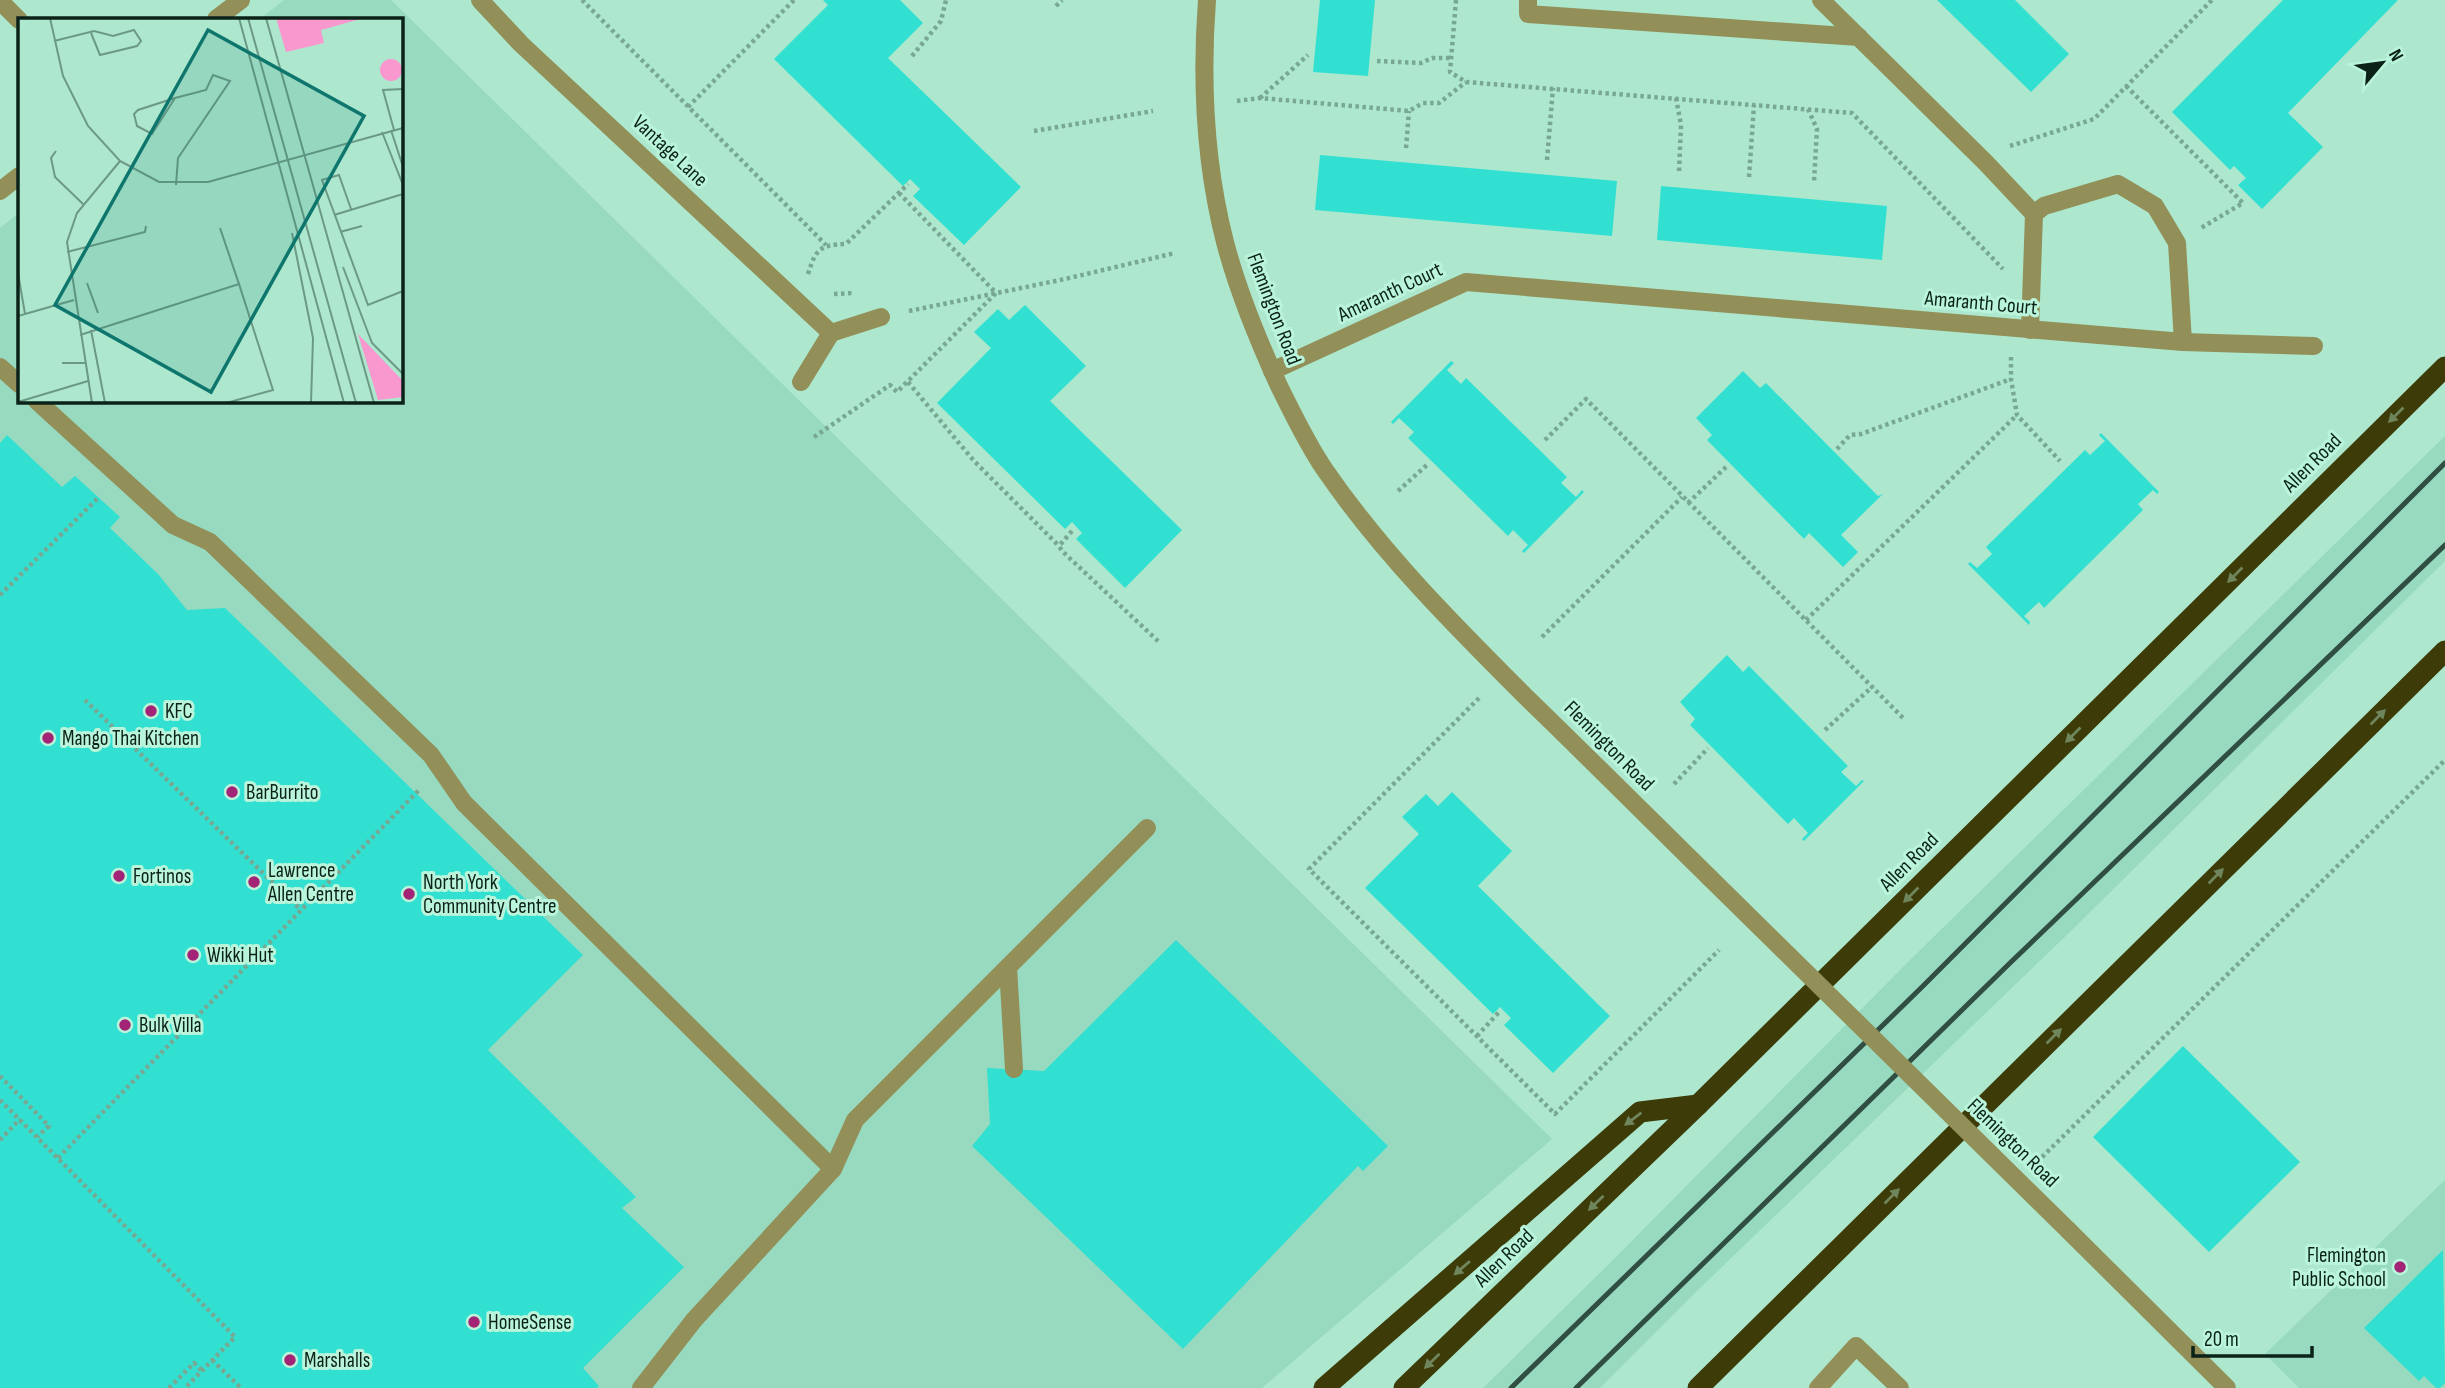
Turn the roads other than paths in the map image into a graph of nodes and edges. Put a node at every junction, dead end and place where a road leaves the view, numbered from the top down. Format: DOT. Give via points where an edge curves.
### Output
graph roads {
  1 [pos="240,0"];
  2 [pos="480,0"];
  3 [pos="1207,0"];
  4 [pos="1528,0"];
  5 [pos="1821,0"];
  6 [pos="0,1"];
  7 [pos="217,18"];
  8 [pos="18,19"];
  9 [pos="1859,37"];
  10 [pos="18,177"];
  11 [pos="0,191"];
  12 [pos="2034,214"];
  13 [pos="881,317"];
  14 [pos="2030,330"];
  15 [pos="831,333"];
  16 [pos="2183,342"];
  17 [pos="2314,346"];
  18 [pos="0,367"];
  19 [pos="2445,367"];
  20 [pos="1272,371"];
  21 [pos="801,382"];
  22 [pos="18,383"];
  23 [pos="38,402"];
  24 [pos="2445,651"];
  25 [pos="1147,828"];
  26 [pos="1008,967"];
  27 [pos="1014,1069"];
  28 [pos="1698,1105"];
  29 [pos="833,1169"];
  30 [pos="1844,1244"];
  31 [pos="641,1388"];
  32 [pos="1324,1388"];
  33 [pos="1404,1388"];
  34 [pos="1698,1388"];
  35 [pos="1716,1388"];
  36 [pos="1818,1388"];
  37 [pos="1900,1388"];
  38 [pos="2227,1388"];
  1 -- 7 [label="street"];
  2 -- 15 [label="street, Vantage Lane"];
  3 -- 20 [label="street, Flemington Road" via="1204,103 1212,171 1225,242"];
  4 -- 9 [label="street" via="1528,14"];
  5 -- 9 [label="street"];
  6 -- 8 [label="street"];
  9 -- 12 [label="street"];
  10 -- 11 [label="street"];
  12 -- 14 [label="street"];
  12 -- 16 [label="street" via="2044,206 2118,184 2155,206 2177,243"];
  13 -- 15 [label="street"];
  14 -- 16 [label="street, Amaranth Court"];
  14 -- 20 [label="street, Amaranth Court" via="1466,282"];
  15 -- 21 [label="street"];
  16 -- 17 [label="street, Amaranth Court"];
  18 -- 22 [label="street"];
  19 -- 28 [label="highway, Allen Road, one-way"];
  20 -- 38 [label="street, Flemington Road, bridge" via="1323,468 1364,525 1455,626"];
  23 -- 29 [label="street" via="173,525 210,542 397,722 431,755 457,795"];
  30 -- 24 [label="highway, one-way"];
  25 -- 26 [label="street"];
  26 -- 27 [label="street"];
  26 -- 29 [label="street" via="855,1120"];
  28 -- 32 [label="highway, one-way" via="1640,1112"];
  28 -- 33 [label="highway, Allen Road, one-way"];
  29 -- 31 [label="street" via="694,1321"];
  30 -- 34 [label="highway"];
  30 -- 35 [label="highway"];
  36 -- 37 [label="street" via="1856,1346"];
}
